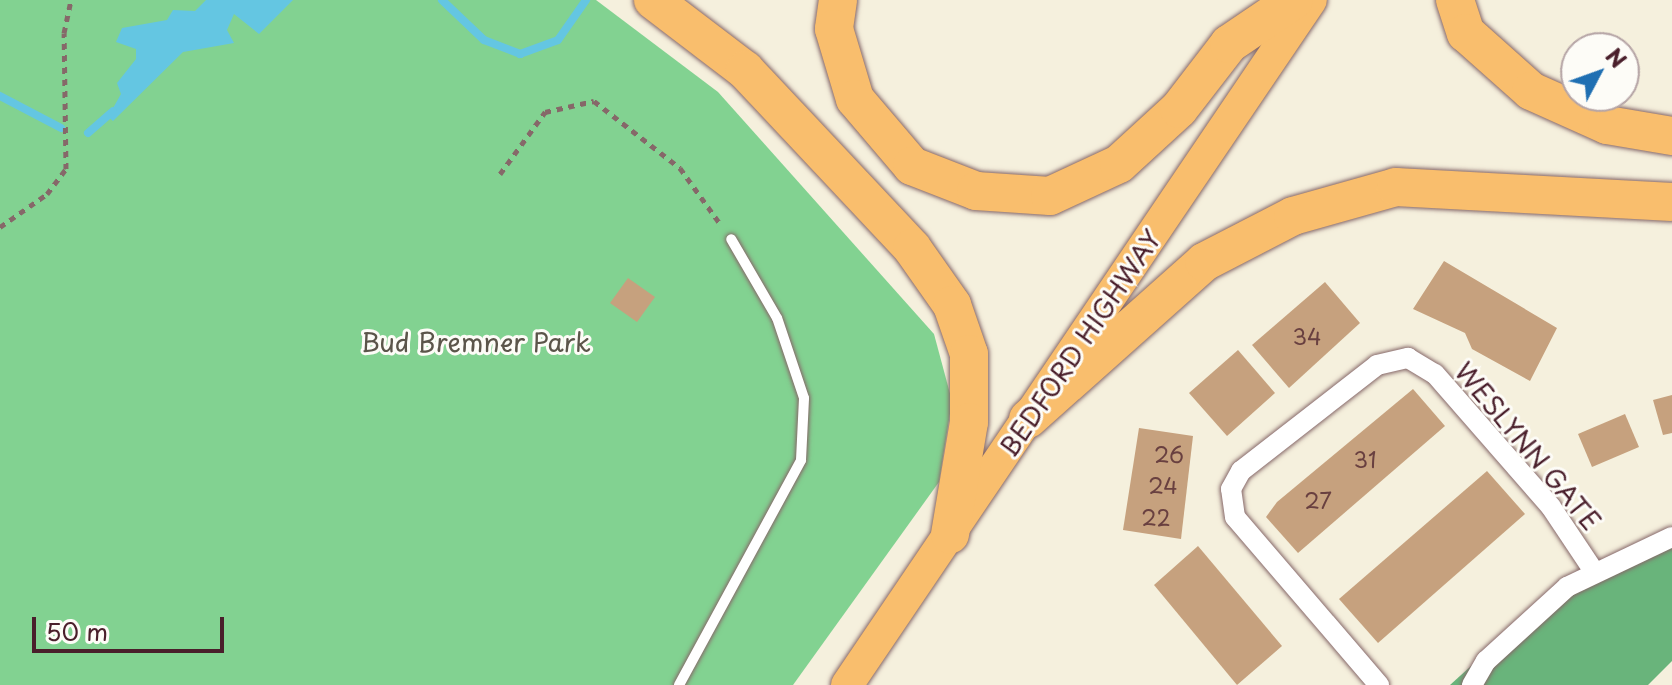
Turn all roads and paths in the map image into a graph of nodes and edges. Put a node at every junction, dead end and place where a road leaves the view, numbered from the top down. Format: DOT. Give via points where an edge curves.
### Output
graph roads {
  1 [pos="71,0"];
  2 [pos="653,0"];
  3 [pos="838,0"];
  4 [pos="1294,0"];
  5 [pos="1311,0"];
  6 [pos="1455,0"];
  7 [pos="1672,136"];
  8 [pos="500,174"];
  9 [pos="1672,202"];
  10 [pos="0,227"];
  11 [pos="731,239"];
  12 [pos="1028,419"];
  13 [pos="950,534"];
  14 [pos="1672,537"];
  15 [pos="1595,573"];
  16 [pos="679,685"];
  17 [pos="847,685"];
  18 [pos="1379,685"];
  19 [pos="1472,685"];
  1 -- 10 [label="path" via="64,33 66,169 47,194"];
  2 -- 13 [label="highway" via="745,70 912,248 952,305 969,354 969,422"];
  3 -- 4 [label="highway" via="834,29 855,99 912,166 976,191 1050,196 1119,164 1179,109 1229,44"];
  5 -- 12 [label="main road, BEDFORD HIGHWAY"];
  6 -- 7 [label="highway" via="1466,33 1531,91 1607,125"];
  8 -- 11 [label="path" via="545,112 594,101 680,168"];
  9 -- 12 [label="highway" via="1396,187 1293,216 1204,262"];
  11 -- 16 [label="lane" via="777,318 804,398 801,460"];
  12 -- 13 [label="main road, BEDFORD HIGHWAY"];
  13 -- 17 [label="main road, BEDFORD HIGHWAY"];
  14 -- 15 [label="street"];
  15 -- 18 [label="street, WESLYNN GATE" via="1551,507 1435,374 1408,358 1377,365 1241,471 1231,489 1235,517"];
  15 -- 19 [label="street" via="1567,587 1486,661"];
}
